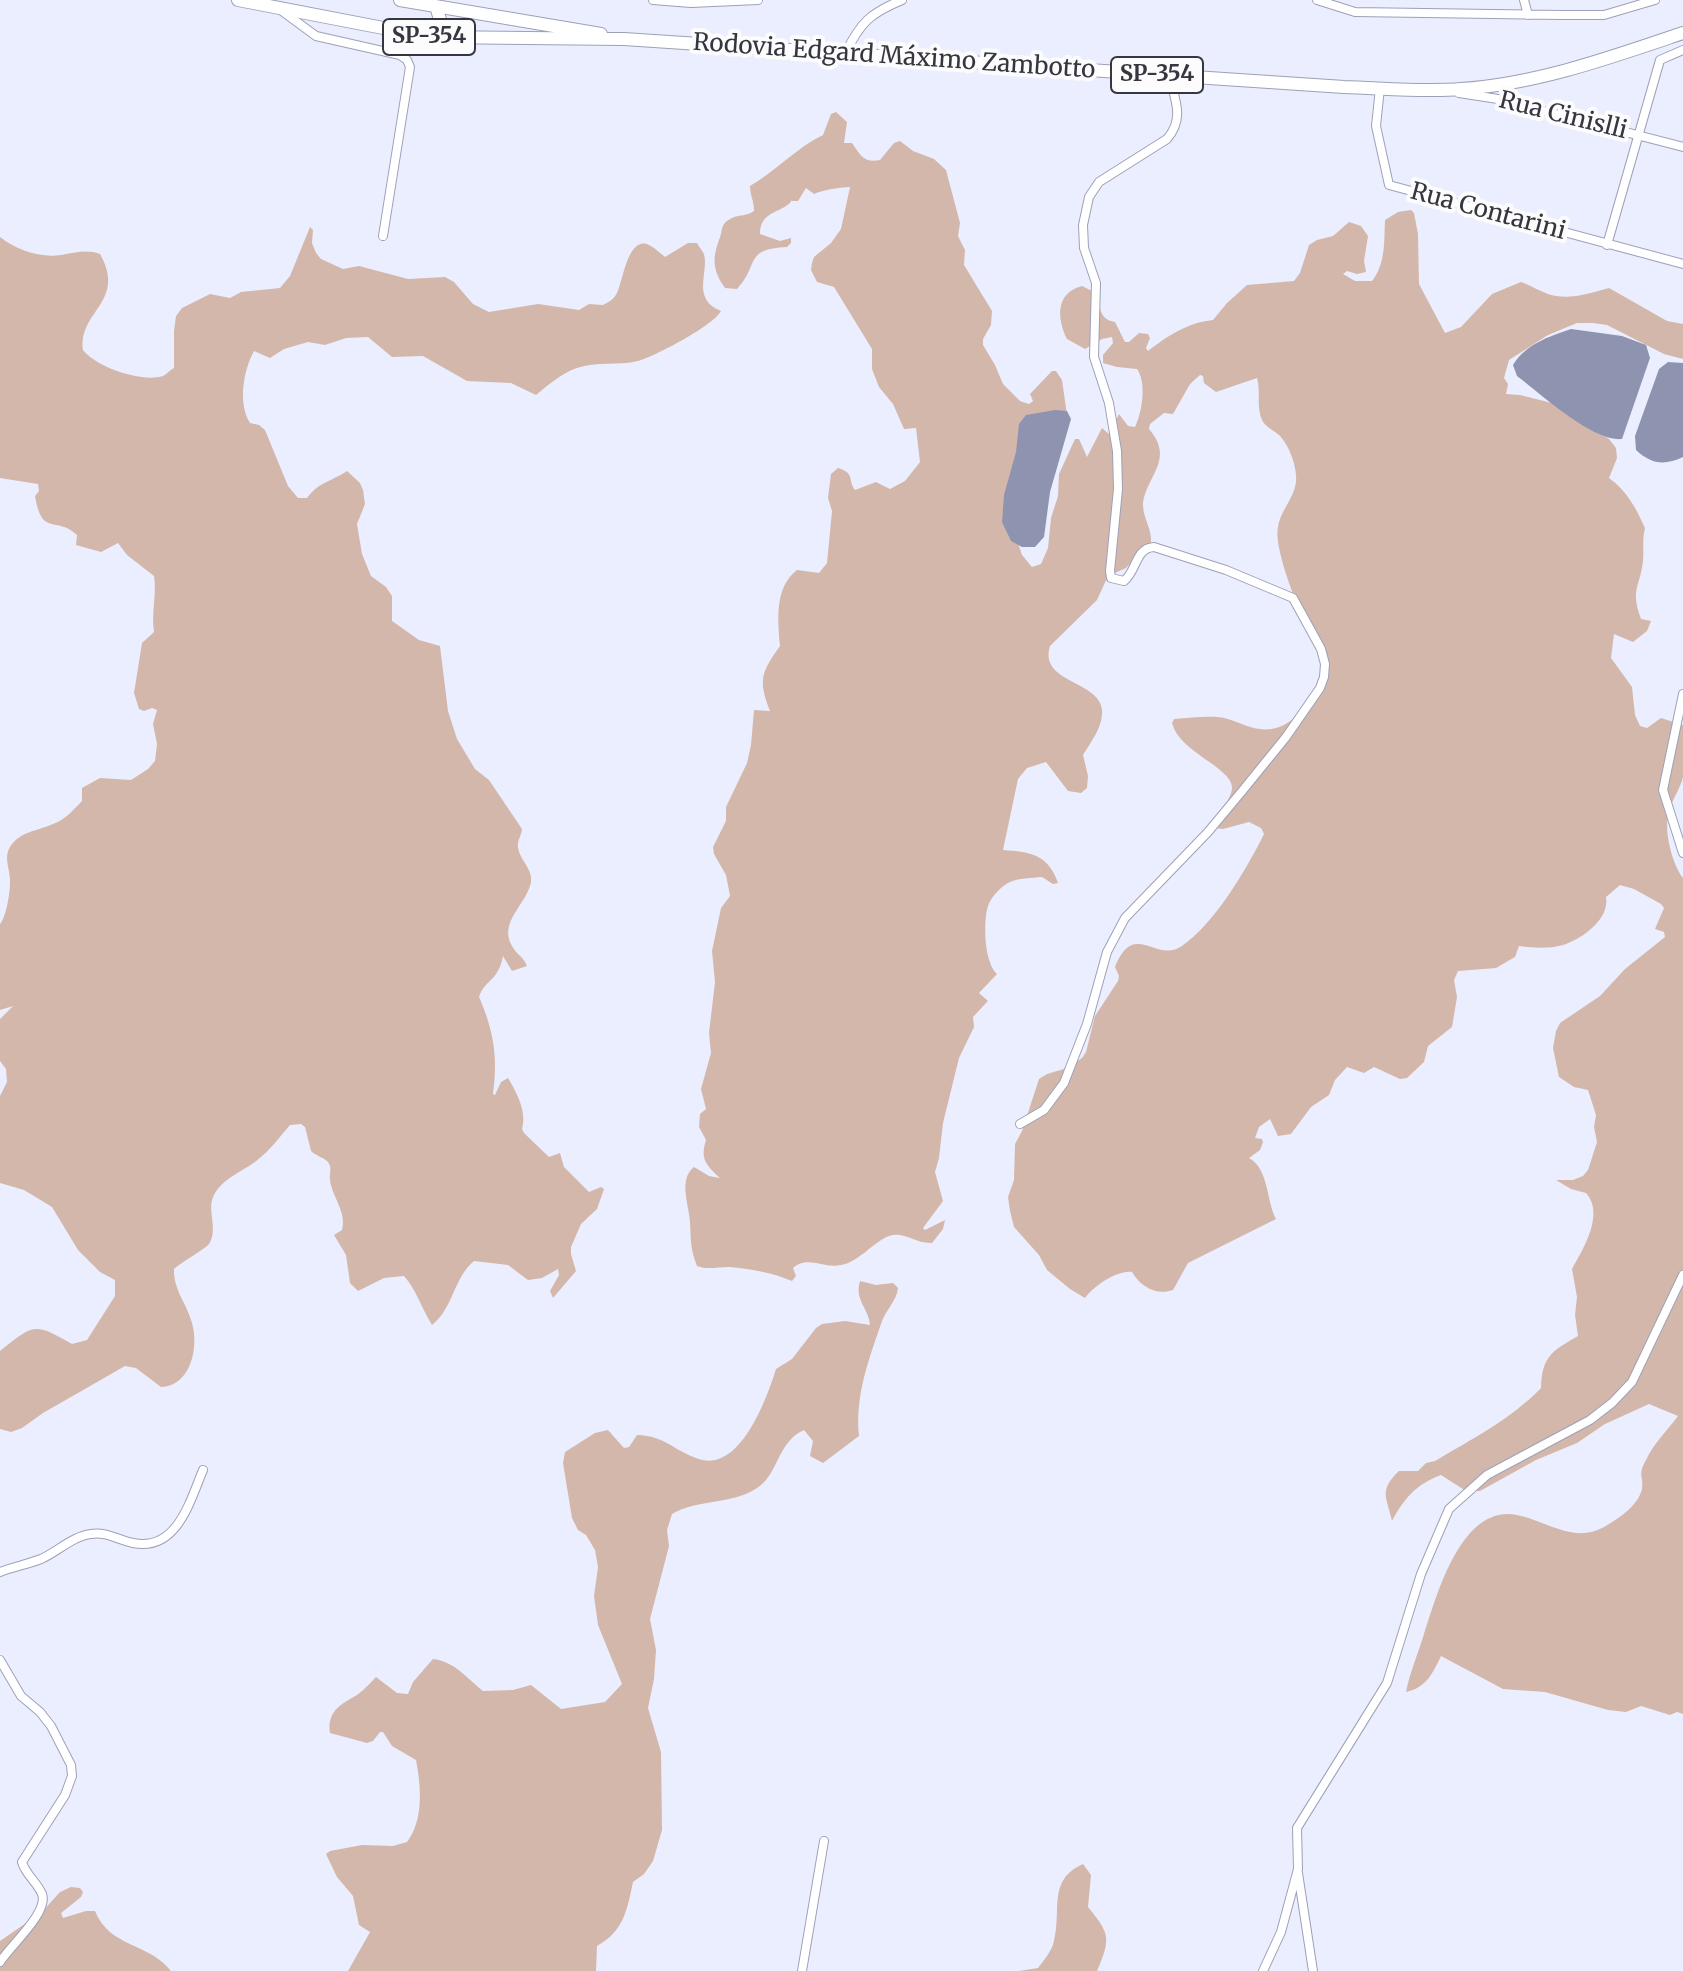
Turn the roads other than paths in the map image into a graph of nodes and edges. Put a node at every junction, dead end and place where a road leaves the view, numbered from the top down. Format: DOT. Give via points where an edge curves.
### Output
graph roads {
  1 [pos="238,0"];
  2 [pos="400,0"];
  3 [pos="653,0"];
  4 [pos="758,0"];
  5 [pos="902,0"];
  6 [pos="1524,0"];
  7 [pos="1655,0"];
  8 [pos="722,1"];
  9 [pos="1322,1"];
  10 [pos="436,6"];
  11 [pos="278,8"];
  12 [pos="1528,15"];
  13 [pos="1683,33"];
  14 [pos="430,37"];
  15 [pos="624,39"];
  16 [pos="1683,50"];
  17 [pos="845,54"];
  18 [pos="1169,75"];
  19 [pos="1380,88"];
  20 [pos="1442,90"];
  21 [pos="1638,135"];
  22 [pos="1683,147"];
  23 [pos="383,236"];
  24 [pos="1607,245"];
  25 [pos="1683,264"];
  26 [pos="1683,694"];
  27 [pos="1683,853"];
  28 [pos="1020,1124"];
  29 [pos="1683,1275"];
  30 [pos="203,1470"];
  31 [pos="0,1572"];
  32 [pos="0,1660"];
  33 [pos="824,1841"];
  34 [pos="1298,1869"];
  35 [pos="0,1962"];
  36 [pos="802,1971"];
  37 [pos="1263,1971"];
  38 [pos="1313,1971"];
  1 -- 11 [label="main road, Rodovia Edgard Máximo Zambotto / SP-354"];
  2 -- 10 [label="main road, Rodovia Edgard Máximo Zambotto / SP-354"];
  3 -- 8 [label="street"];
  4 -- 8 [label="street"];
  5 -- 17 [label="street" via="862,24"];
  6 -- 12 [label="street"];
  7 -- 12 [label="street" via="1604,15"];
  9 -- 12 [label="street" via="1355,12"];
  10 -- 14 [label="main road" via="441,23"];
  10 -- 15 [label="main road, Rodovia Edgard Máximo Zambotto / SP-354"];
  11 -- 14 [label="main road, Rodovia Edgard Máximo Zambotto / SP-354"];
  11 -- 23 [label="street" via="316,36 407,60"];
  13 -- 20 [label="main road, Rodovia Edgard Máximo Zambotto / SP-354" via="1513,82"];
  14 -- 15 [label="main road, Rodovia Edgard Máximo Zambotto / SP-354"];
  15 -- 17 [label="main road, Rodovia Edgard Máximo Zambotto / SP-354"];
  16 -- 21 [label="street" via="1660,60"];
  17 -- 18 [label="main road, Rodovia Edgard Máximo Zambotto / SP-354"];
  18 -- 19 [label="main road, Rodovia Edgard Máximo Zambotto / SP-354"];
  18 -- 28 [label="street" via="1177,109 1175,129 1099,182 1089,197 1083,225 1084,248 1096,283 1094,357 1117,451 1111,578 1129,578 1141,552 1154,547 1287,594 1298,604 1321,649 1324,677 1286,737 1243,790 1125,918 1107,952 1064,1083 1044,1110"];
  19 -- 20 [label="main road, Rodovia Edgard Máximo Zambotto / SP-354"];
  19 -- 24 [label="street, Rua Contarini" via="1376,126 1389,185"];
  20 -- 21 [label="street, Rua Cinislli"];
  21 -- 22 [label="street, Rua Cinislli"];
  21 -- 24 [label="street"];
  24 -- 25 [label="street, Rua Contarini"];
  26 -- 27 [label="street" via="1663,790"];
  29 -- 34 [label="street" via="1632,1382 1612,1403 1487,1475 1449,1509 1421,1574 1387,1683 1297,1828"];
  30 -- 31 [label="street" via="182,1520 163,1538 150,1544 87,1534 44,1558"];
  32 -- 35 [label="street" via="21,1696 51,1726 72,1776 22,1862 42,1894 41,1912"];
  33 -- 36 [label="street"];
  34 -- 37 [label="street" via="1281,1932"];
  34 -- 38 [label="street"];
}
